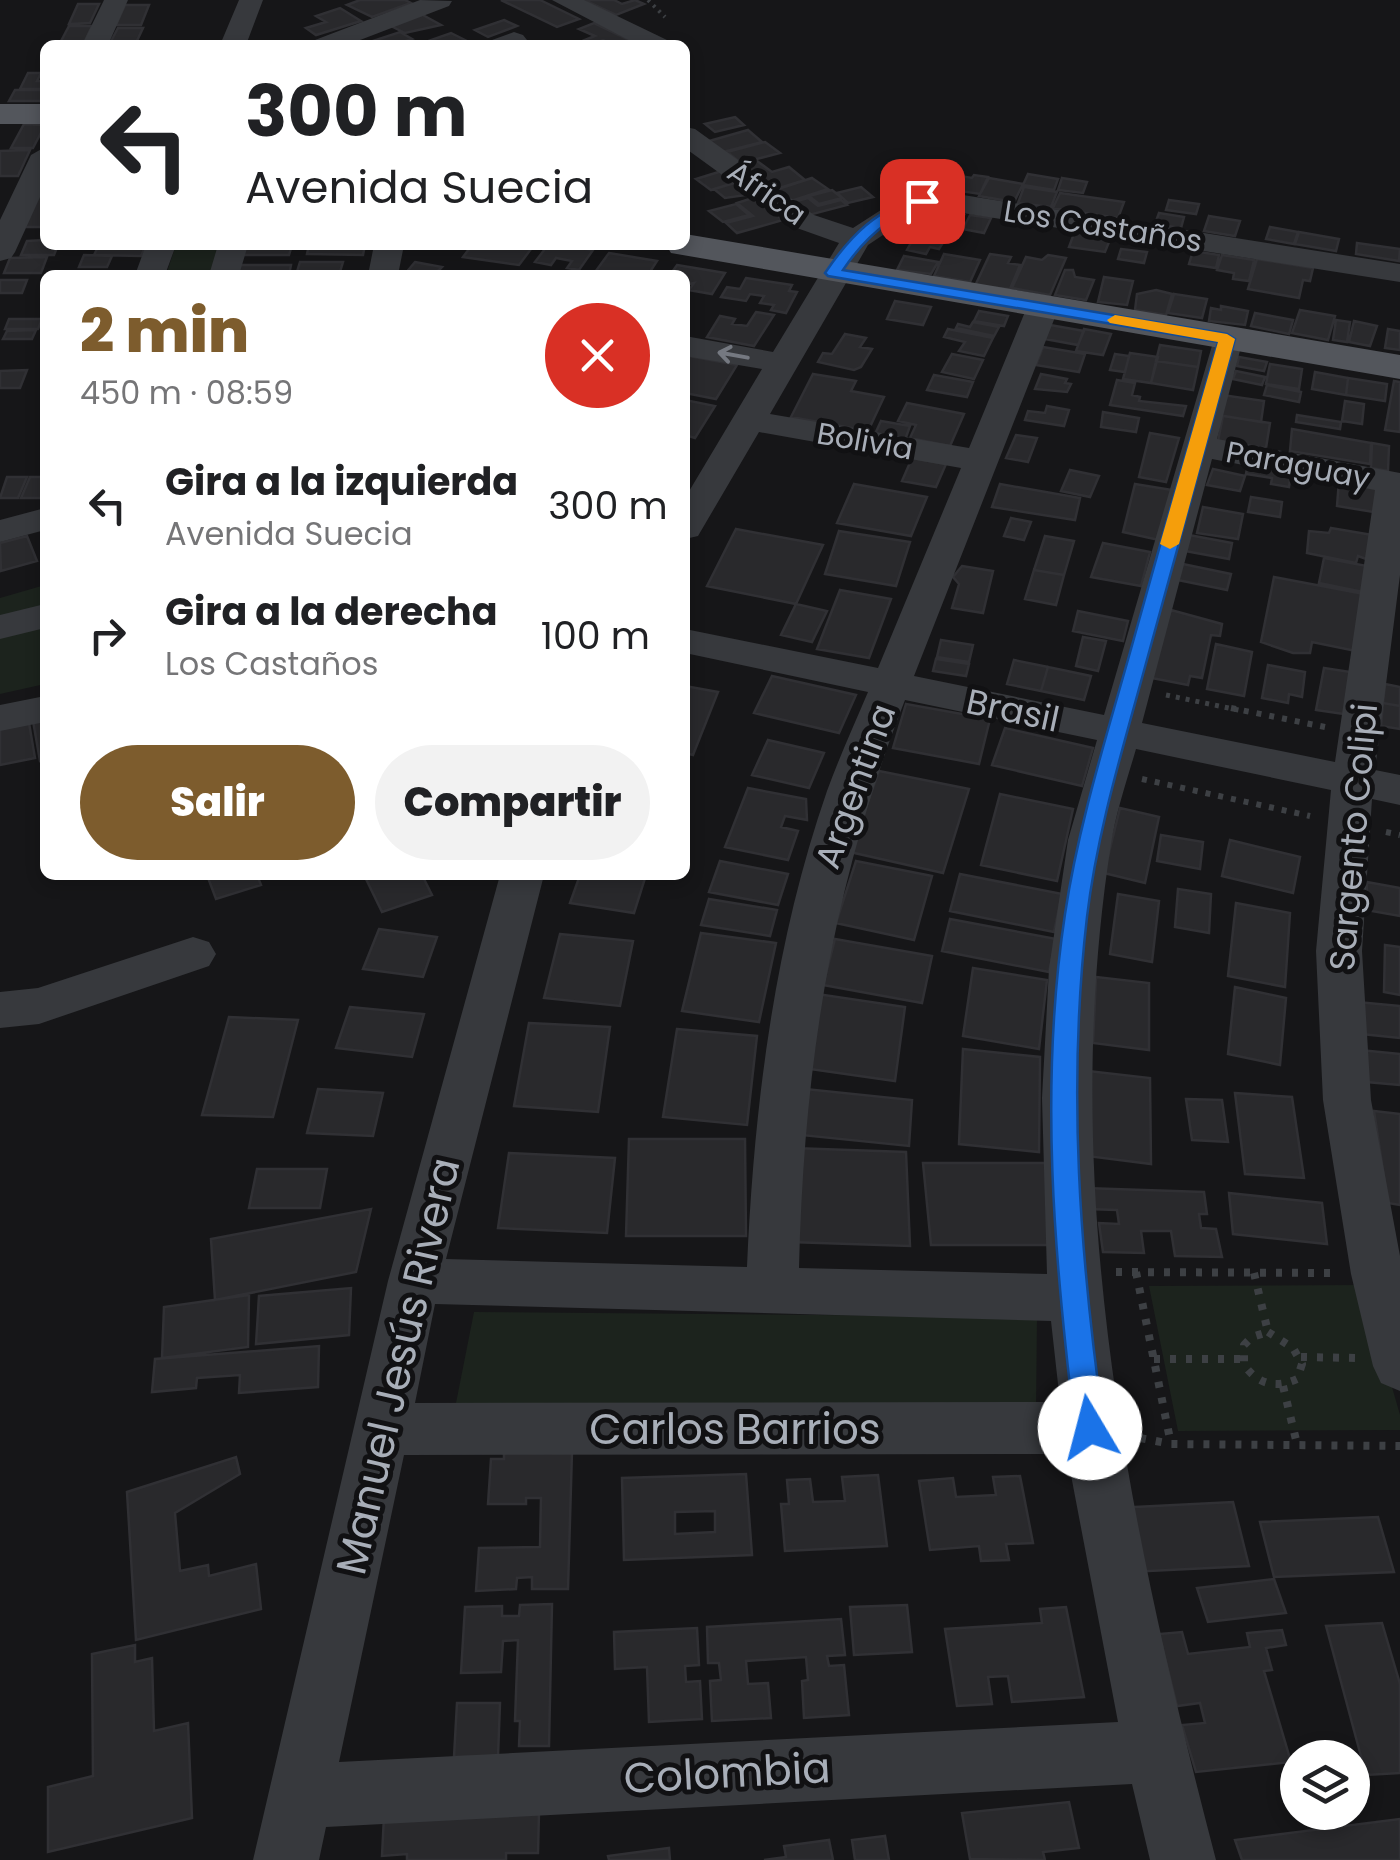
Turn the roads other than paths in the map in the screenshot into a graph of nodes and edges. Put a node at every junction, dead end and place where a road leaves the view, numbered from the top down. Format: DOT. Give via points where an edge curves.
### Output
graph roads {
  1 [pos="116,0"];
  2 [pos="250,0"];
  3 [pos="564,0"];
  4 [pos="440,1"];
  5 [pos="98,40"];
  6 [pos="236,40"];
  7 [pos="337,40"];
  8 [pos="648,40"];
  9 [pos="0,114"];
  10 [pos="40,114"];
  11 [pos="690,139"];
  12 [pos="40,166"];
  13 [pos="40,236"];
  14 [pos="856,239"];
  15 [pos="4,244"];
  16 [pos="690,246"];
  17 [pos="833,273"];
  18 [pos="1400,273"];
  19 [pos="1043,307"];
  20 [pos="1227,339"];
  21 [pos="690,347"];
  22 [pos="781,363"];
  23 [pos="1400,367"];
  24 [pos="748,420"];
  25 [pos="1197,446"];
  26 [pos="981,461"];
  27 [pos="1397,484"];
  28 [pos="690,519"];
  29 [pos="40,520"];
  30 [pos="0,531"];
  31 [pos="1393,545"];
  32 [pos="40,617"];
  33 [pos="0,626"];
  34 [pos="690,643"];
  35 [pos="891,684"];
  36 [pos="40,709"];
  37 [pos="0,718"];
  38 [pos="1112,752"];
  39 [pos="1400,790"];
  40 [pos="1350,802"];
  41 [pos="521,880"];
  42 [pos="193,954"];
  43 [pos="0,1010"];
  44 [pos="414,1281"];
  45 [pos="1071,1285"];
  46 [pos="772,1290"];
  47 [pos="1399,1361"];
  48 [pos="1090,1428"];
  49 [pos="381,1429"];
  50 [pos="1155,1750"];
  51 [pos="300,1796"];
  52 [pos="286,1860"];
  53 [pos="1183,1860"];
  1 -- 5 [label="street"];
  2 -- 6 [label="street"];
  3 -- 8 [label="street"];
  4 -- 7 [label="street"];
  9 -- 10 [label="main road"];
  11 -- 14 [label="street, África" via="804,222"];
  12 -- 15 [label="street"];
  13 -- 15 [label="street"];
  14 -- 17 [label="street, Los Castaños"];
  14 -- 18 [label="street, Los Castaños" via="908,205 937,200"];
  16 -- 17 [label="main road"];
  17 -- 19 [label="main road"];
  17 -- 22 [label="street"];
  19 -- 20 [label="main road"];
  19 -- 26 [label="street, Argentina"];
  20 -- 23 [label="main road"];
  20 -- 25 [label="street"];
  22 -- 21 [label="street, one-way"];
  22 -- 24 [label="street"];
  24 -- 26 [label="street, Bolivia"];
  24 -- 28 [label="street"];
  25 -- 27 [label="street, Paraguay"];
  25 -- 38 [label="street"];
  26 -- 35 [label="street, Argentina"];
  27 -- 31 [label="street, Sargento Colipi"];
  29 -- 30 [label="street"];
  31 -- 40 [label="street, Sargento Colipi"];
  32 -- 33 [label="street"];
  34 -- 35 [label="street, Brasil"];
  35 -- 38 [label="street, Brasil"];
  35 -- 46 [label="street, Argentina" via="830,845 800,970 779,1118"];
  36 -- 37 [label="street"];
  38 -- 40 [label="street, Brasil"];
  38 -- 45 [label="street" via="1076,914 1068,995 1064,1171"];
  39 -- 40 [label="street, Brasil"];
  40 -- 47 [label="street, Sargento Colipi" via="1340,1023 1377,1274"];
  41 -- 44 [label="street, Manuel Jesús Rivera"];
  42 -- 43 [label="street" via="39,1006"];
  44 -- 46 [label="street"];
  44 -- 49 [label="street, Manuel Jesús Rivera"];
  45 -- 46 [label="street"];
  45 -- 48 [label="street"];
  48 -- 49 [label="street, Carlos Barrios"];
  48 -- 50 [label="street"];
  49 -- 51 [label="street, Manuel Jesús Rivera"];
  50 -- 51 [label="street, Colombia"];
  50 -- 53 [label="street"];
  51 -- 52 [label="street, Manuel Jesús Rivera"];
}
